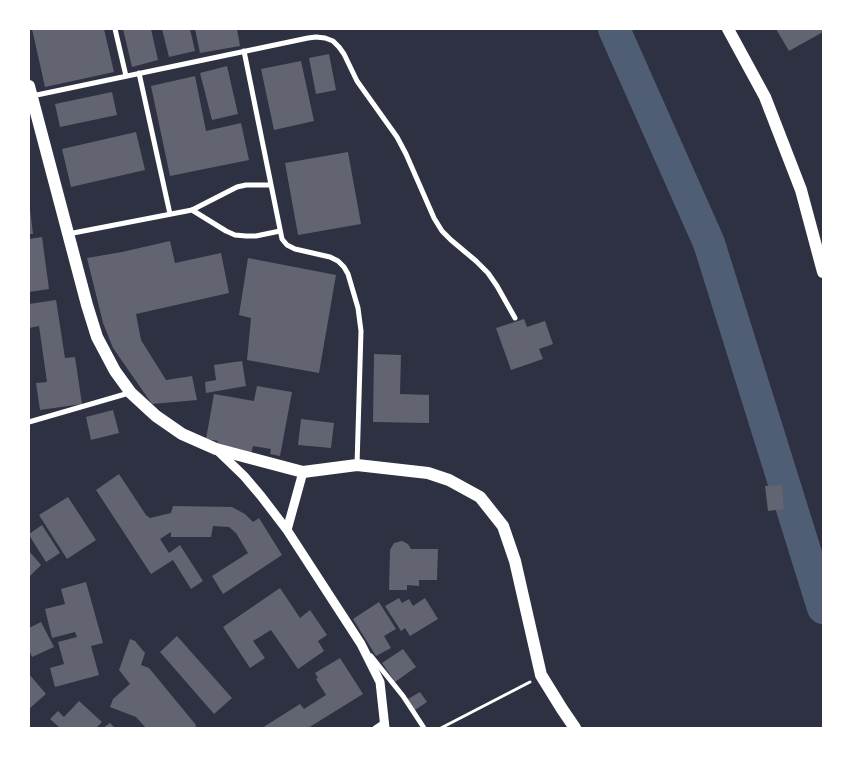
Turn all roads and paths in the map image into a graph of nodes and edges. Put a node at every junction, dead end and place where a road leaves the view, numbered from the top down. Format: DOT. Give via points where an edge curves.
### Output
graph roads {
  1 [pos="115,29"];
  2 [pos="728,29"];
  3 [pos="244,51"];
  4 [pos="139,73"];
  5 [pos="126,76"];
  6 [pos="30,91"];
  7 [pos="272,184"];
  8 [pos="192,210"];
  9 [pos="170,214"];
  10 [pos="280,231"];
  11 [pos="68,234"];
  12 [pos="823,272"];
  13 [pos="514,318"];
  14 [pos="132,392"];
  15 [pos="29,422"];
  16 [pos="216,449"];
  17 [pos="357,465"];
  18 [pos="303,472"];
  19 [pos="287,530"];
  20 [pos="361,644"];
  21 [pos="530,682"];
  22 [pos="384,725"];
  23 [pos="375,728"];
  24 [pos="424,728"];
  25 [pos="441,728"];
  26 [pos="575,728"];
  1 -- 5 [label="street"];
  2 -- 12 [label="main road" via="765,97 801,190"];
  3 -- 4 [label="street"];
  3 -- 7 [label="street"];
  3 -- 13 [label="street" via="316,37 325,38 339,47 357,81 397,137 442,231 488,274"];
  4 -- 5 [label="street"];
  4 -- 9 [label="street"];
  5 -- 6 [label="street"];
  6 -- 11 [label="main road"];
  7 -- 8 [label="street" via="237,187"];
  7 -- 10 [label="street"];
  8 -- 9 [label="street"];
  8 -- 10 [label="street" via="235,235 256,236"];
  9 -- 11 [label="street"];
  10 -- 17 [label="street" via="287,245 330,257 338,261 348,274 361,331"];
  11 -- 14 [label="main road" via="97,337 115,371"];
  14 -- 15 [label="street"];
  14 -- 16 [label="main road" via="156,416 182,434"];
  16 -- 18 [label="main road"];
  16 -- 19 [label="street" via="244,476"];
  17 -- 18 [label="main road"];
  17 -- 26 [label="main road" via="428,473 480,497 503,526 515,561 542,675"];
  18 -- 19 [label="street"];
  19 -- 20 [label="street"];
  20 -- 22 [label="street" via="380,682"];
  20 -- 24 [label="street"];
  21 -- 25 [label="path"];
  22 -- 23 [label="street"];
}
